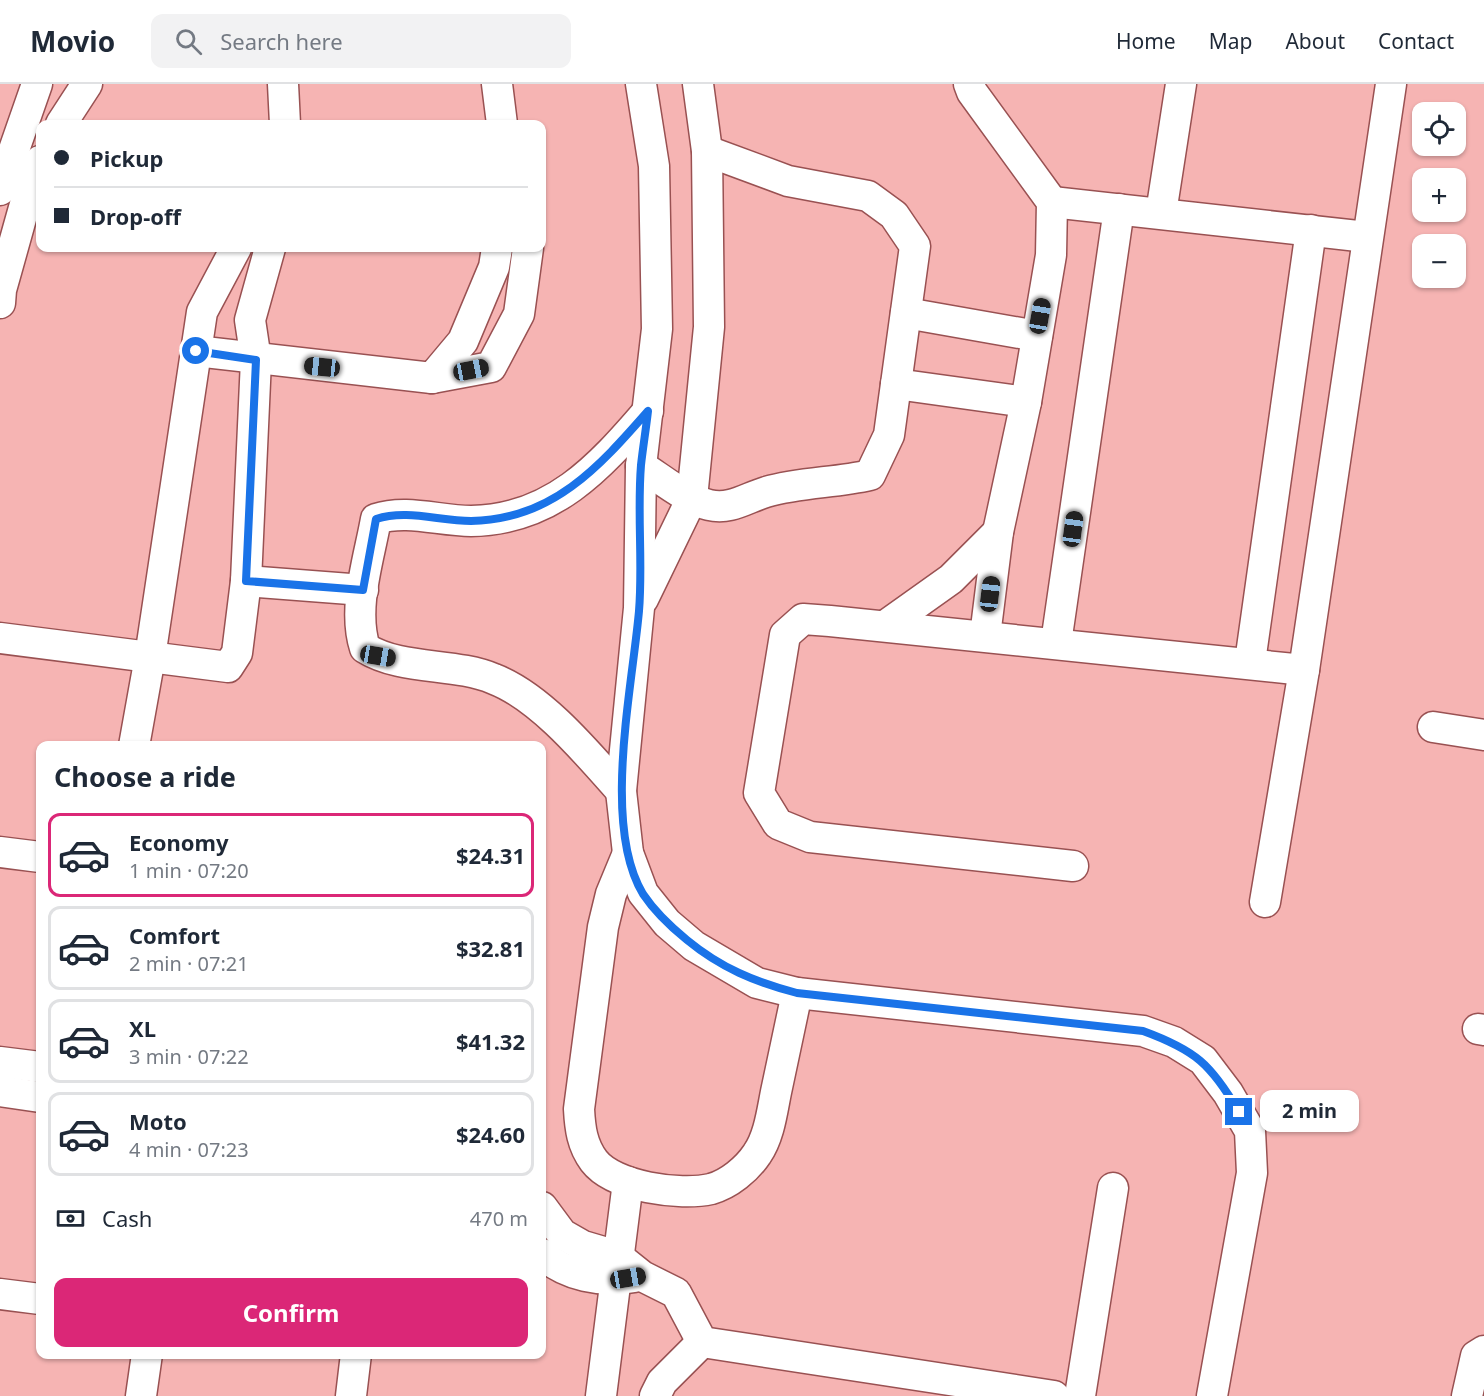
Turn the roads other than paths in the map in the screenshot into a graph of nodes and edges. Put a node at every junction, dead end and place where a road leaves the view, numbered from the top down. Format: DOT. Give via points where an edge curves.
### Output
graph roads {
  1 [pos="283,84"];
  2 [pos="497,84"];
  3 [pos="641,84"];
  4 [pos="699,84"];
  5 [pos="969,84"];
  6 [pos="1181,84"];
  7 [pos="1391,84"];
  8 [pos="36,86"];
  9 [pos="73,105"];
  10 [pos="285,120"];
  11 [pos="502,120"];
  12 [pos="707,151"];
  13 [pos="36,168"];
  14 [pos="0,190"];
  15 [pos="1052,202"];
  16 [pos="1119,209"];
  17 [pos="1161,213"];
  18 [pos="1311,230"];
  19 [pos="1367,237"];
  20 [pos="235,252"];
  21 [pos="269,252"];
  22 [pos="496,252"];
  23 [pos="527,252"];
  24 [pos="0,303"];
  25 [pos="906,313"];
  26 [pos="1037,336"];
  27 [pos="196,351"];
  28 [pos="256,360"];
  29 [pos="432,378"];
  30 [pos="896,384"];
  31 [pos="1026,402"];
  32 [pos="648,411"];
  33 [pos="641,466"];
  34 [pos="692,498"];
  35 [pos="999,532"];
  36 [pos="246,581"];
  37 [pos="363,590"];
  38 [pos="639,608"];
  39 [pos="885,626"];
  40 [pos="985,636"];
  41 [pos="0,638"];
  42 [pos="1056,643"];
  43 [pos="150,657"];
  44 [pos="1250,662"];
  45 [pos="1304,670"];
  46 [pos="1432,727"];
  47 [pos="1484,735"];
  48 [pos="135,741"];
  49 [pos="621,791"];
  50 [pos="0,852"];
  51 [pos="628,854"];
  52 [pos="36,856"];
  53 [pos="1073,867"];
  54 [pos="1265,902"];
  55 [pos="797,993"];
  56 [pos="0,1062"];
  57 [pos="36,1066"];
  58 [pos="0,1091"];
  59 [pos="36,1096"];
  60 [pos="628,1182"];
  61 [pos="1113,1188"];
  62 [pos="546,1212"];
  63 [pos="546,1258"];
  64 [pos="624,1271"];
  65 [pos="0,1294"];
  66 [pos="36,1298"];
  67 [pos="702,1342"];
  68 [pos="1480,1353"];
  69 [pos="146,1359"];
  70 [pos="355,1359"];
  71 [pos="141,1396"];
  72 [pos="351,1396"];
  73 [pos="601,1396"];
  74 [pos="655,1396"];
  75 [pos="1054,1396"];
  76 [pos="1080,1396"];
  77 [pos="1212,1396"];
  78 [pos="1467,1396"];
  1 -- 10 [label="street"];
  2 -- 11 [label="street"];
  3 -- 32 [label="street" via="654,165 657,329"];
  4 -- 12 [label="street"];
  5 -- 15 [label="street"];
  6 -- 17 [label="street"];
  7 -- 19 [label="street"];
  8 -- 9 [label="street"];
  8 -- 14 [label="street"];
  12 -- 25 [label="street" via="788,182 868,196 894,214 915,246"];
  12 -- 34 [label="street" via="709,327"];
  13 -- 24 [label="street"];
  15 -- 16 [label="street"];
  15 -- 26 [label="street" via="1051,255"];
  16 -- 17 [label="street"];
  16 -- 42 [label="street"];
  17 -- 18 [label="street"];
  18 -- 19 [label="street"];
  18 -- 44 [label="street"];
  19 -- 45 [label="street"];
  20 -- 27 [label="street" via="202,312"];
  21 -- 28 [label="street" via="250,320"];
  22 -- 29 [label="street" via="494,267 463,341"];
  23 -- 29 [label="street" via="519,314 491,367"];
  25 -- 26 [label="street"];
  25 -- 30 [label="street"];
  26 -- 31 [label="street"];
  27 -- 28 [label="street"];
  27 -- 43 [label="street"];
  28 -- 29 [label="street"];
  28 -- 36 [label="street"];
  30 -- 31 [label="street"];
  30 -- 34 [label="street" via="889,435 870,475 842,482 800,484 765,492 728,507"];
  31 -- 35 [label="street"];
  32 -- 33 [label="street"];
  32 -- 37 [label="street" via="614,450 569,491 521,513 472,521 391,514 376,519"];
  33 -- 34 [label="street"];
  33 -- 38 [label="street"];
  34 -- 38 [label="street"];
  35 -- 39 [label="street" via="951,579"];
  35 -- 40 [label="street"];
  36 -- 37 [label="street"];
  36 -- 43 [label="street" via="237,653 228,667"];
  37 -- 49 [label="street" via="360,634 365,648 378,656 495,679 541,708"];
  38 -- 49 [label="street"];
  39 -- 40 [label="street"];
  39 -- 53 [label="street" via="804,620 785,635 759,793 778,824 810,837"];
  40 -- 42 [label="street"];
  41 -- 43 [label="street"];
  42 -- 44 [label="street"];
  43 -- 48 [label="street"];
  44 -- 45 [label="street"];
  45 -- 54 [label="street"];
  46 -- 47 [label="street"];
  49 -- 51 [label="street"];
  50 -- 52 [label="street"];
  51 -- 55 [label="street" via="643,893 667,923 694,946 757,983"];
  51 -- 60 [label="street" via="611,894 603,927 579,1109 581,1137 594,1161 606,1172"];
  55 -- 60 [label="street" via="769,1125 758,1153 738,1175 713,1188 684,1192"];
  55 -- 77 [label="street" via="1143,1031 1174,1042 1203,1060 1250,1131 1252,1173"];
  56 -- 57 [label="street"];
  58 -- 59 [label="street"];
  60 -- 64 [label="street"];
  61 -- 76 [label="street"];
  62 -- 64 [label="street" via="562,1234"];
  63 -- 64 [label="street" via="578,1274"];
  64 -- 67 [label="street" via="676,1293"];
  64 -- 73 [label="street"];
  65 -- 66 [label="street"];
  67 -- 74 [label="street" via="662,1382"];
  67 -- 75 [label="street"];
  68 -- 78 [label="street"];
  69 -- 71 [label="street"];
  70 -- 72 [label="street"];
}
